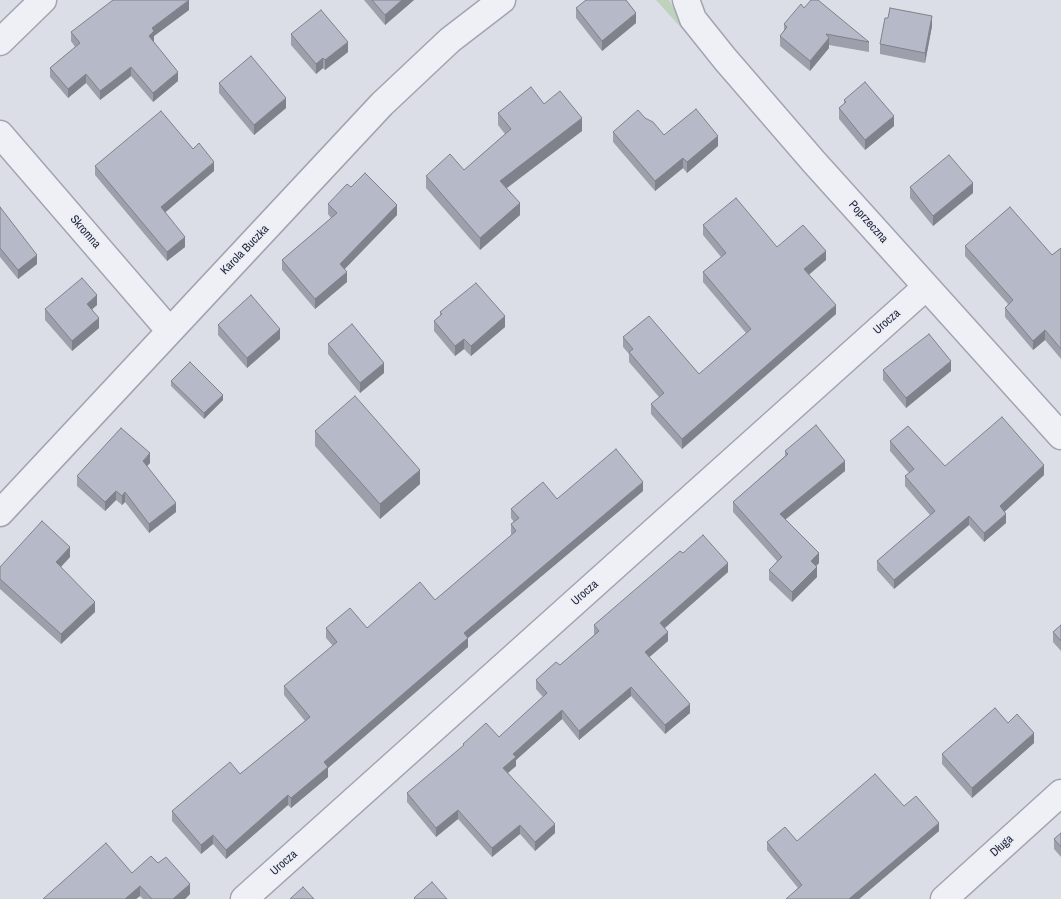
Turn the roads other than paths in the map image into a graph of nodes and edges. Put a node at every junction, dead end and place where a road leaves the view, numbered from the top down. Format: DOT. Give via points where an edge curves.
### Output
graph roads {
  1 [pos="43,0"];
  2 [pos="502,0"];
  3 [pos="686,0"];
  4 [pos="0,42"];
  5 [pos="0,134"];
  6 [pos="926,287"];
  7 [pos="169,330"];
  8 [pos="1061,436"];
  9 [pos="0,513"];
  10 [pos="1061,793"];
  11 [pos="244,899"];
  12 [pos="944,899"];
  1 -- 4 [label="street"];
  2 -- 7 [label="street, Karola Buczka" via="450,40 399,87"];
  3 -- 6 [label="street, Poprzeczna" via="693,19 731,66"];
  5 -- 7 [label="street, Skromna"];
  6 -- 8 [label="street, Poprzeczna"];
  6 -- 11 [label="street, Urocza"];
  7 -- 9 [label="street, Karola Buczka"];
  10 -- 12 [label="street, Długa"];
}
